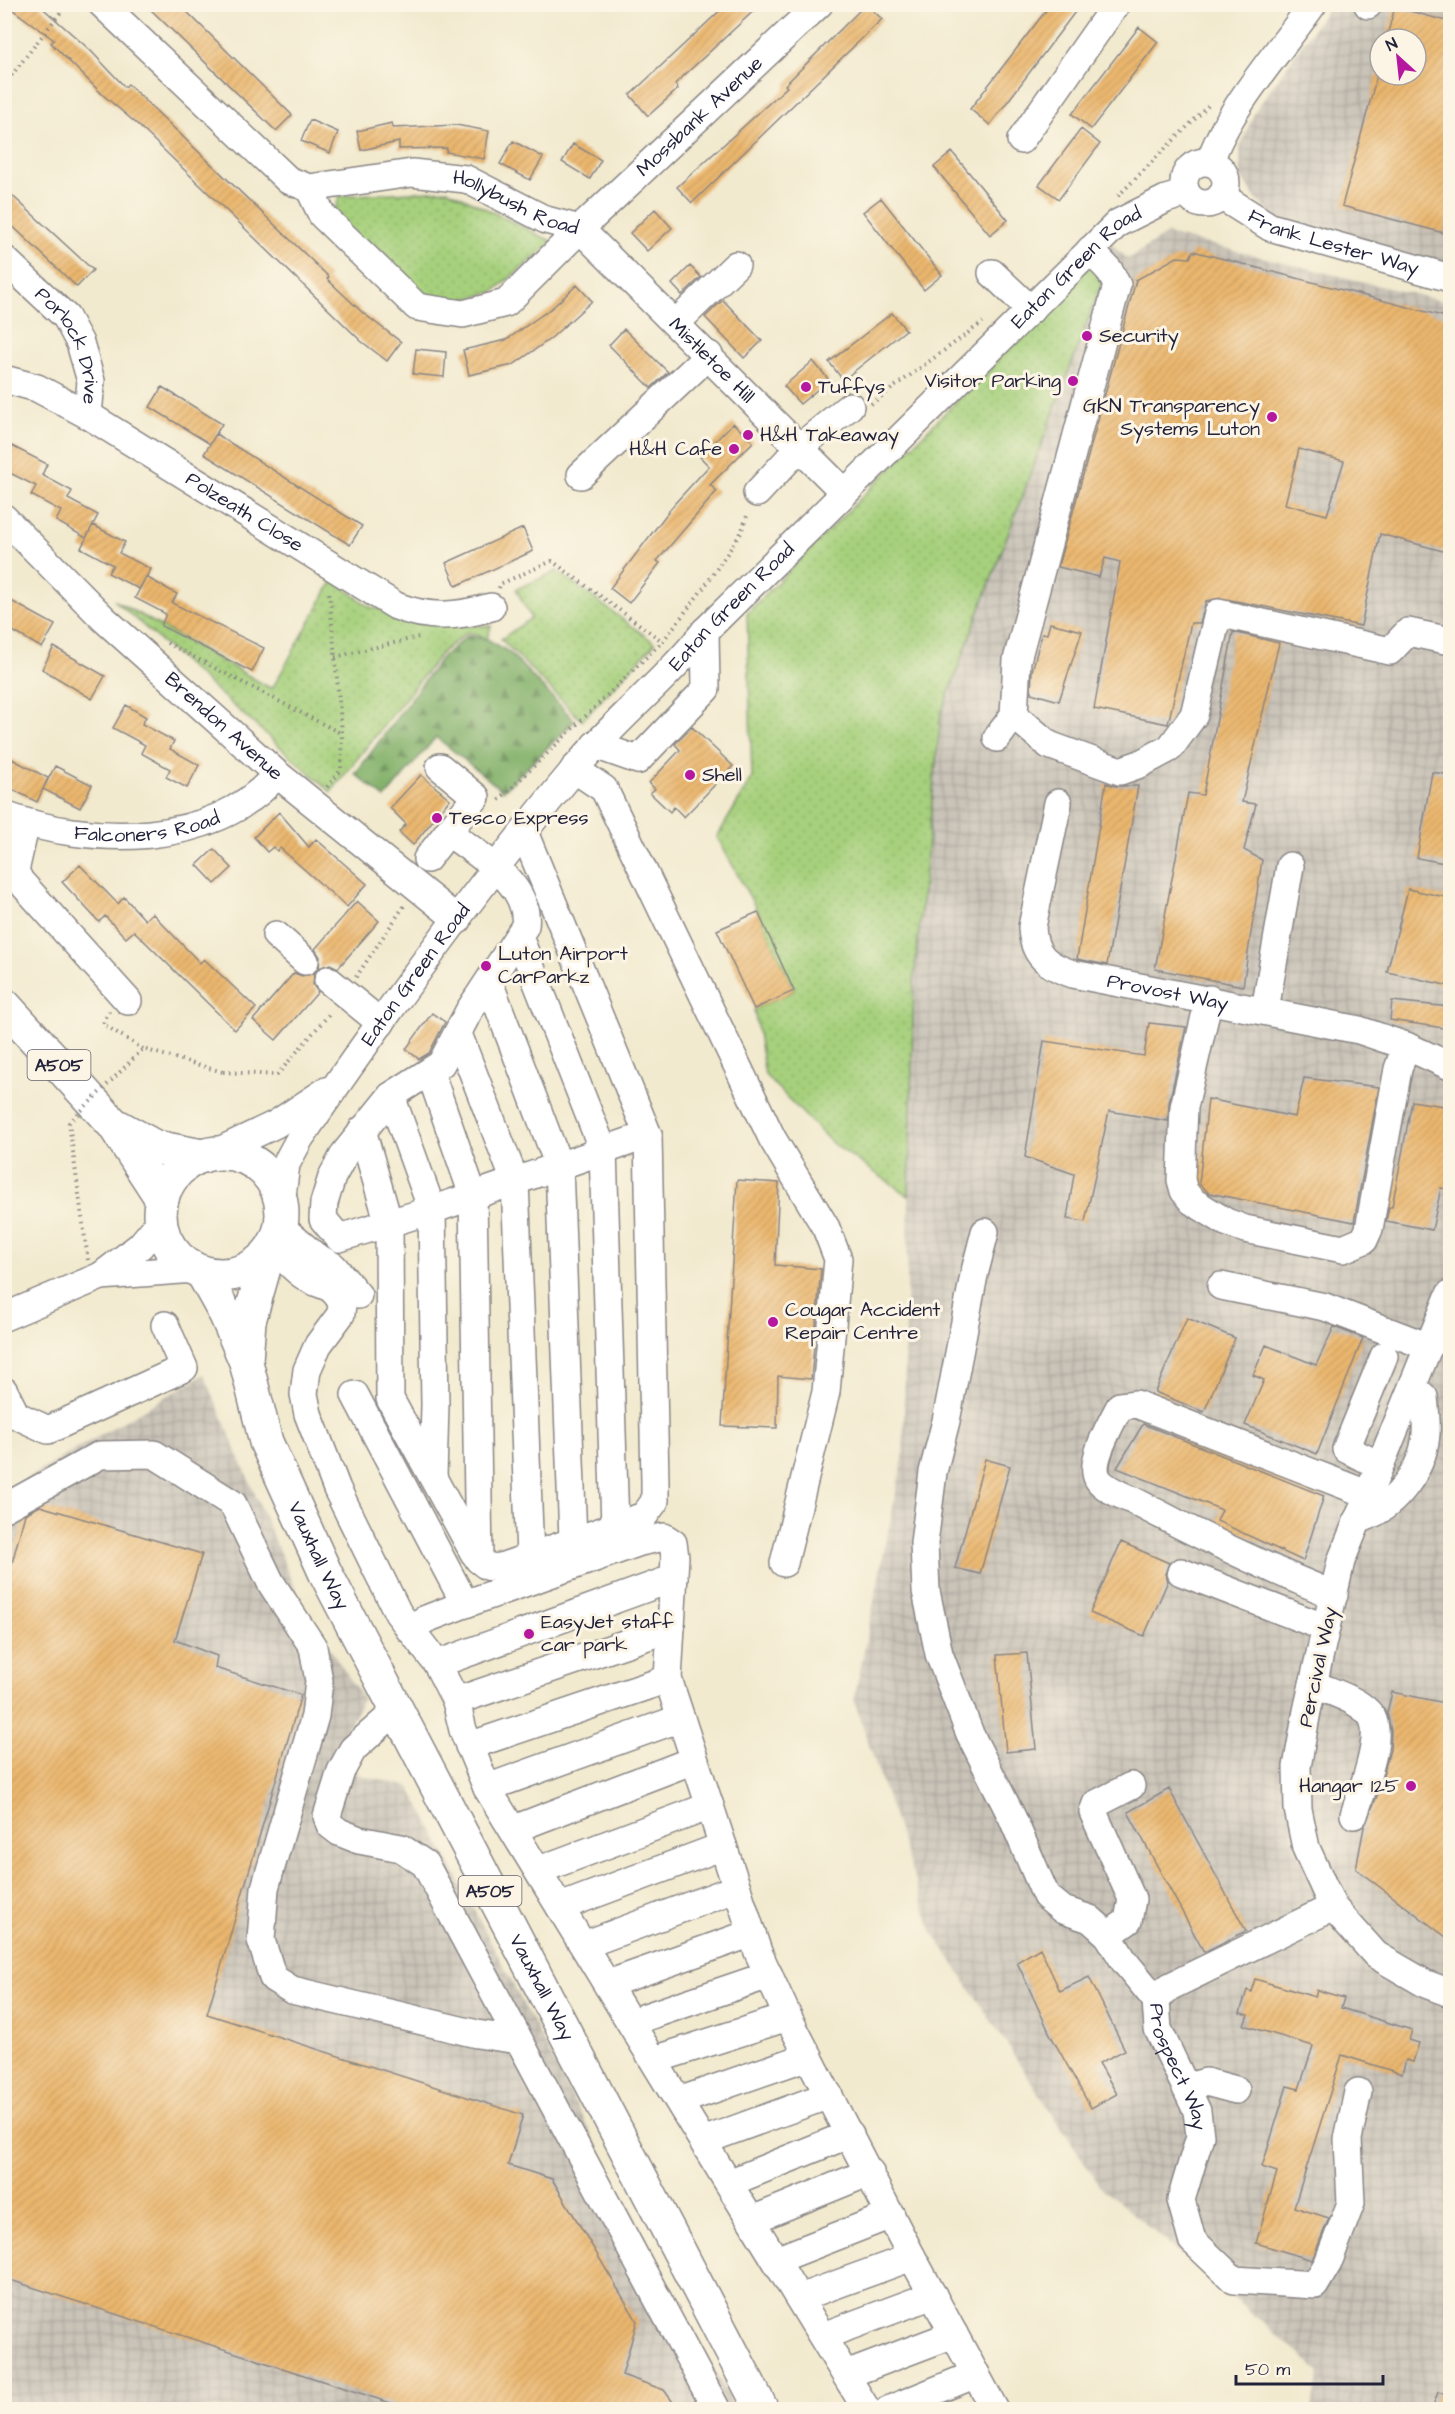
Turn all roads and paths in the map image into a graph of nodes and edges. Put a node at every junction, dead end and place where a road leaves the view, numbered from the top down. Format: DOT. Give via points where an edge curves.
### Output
graph roads {
  1 [pos="67,4"];
  2 [pos="102,4"];
  3 [pos="819,4"];
  4 [pos="1116,4"];
  5 [pos="1313,4"];
  6 [pos="4,85"];
  7 [pos="1021,140"];
  8 [pos="1210,162"];
  9 [pos="309,188"];
  10 [pos="1186,193"];
  11 [pos="1221,196"];
  12 [pos="580,229"];
  13 [pos="1090,250"];
  14 [pos="4,260"];
  15 [pos="736,265"];
  16 [pos="992,273"];
  17 [pos="1450,278"];
  18 [pos="1031,310"];
  19 [pos="676,323"];
  20 [pos="709,356"];
  21 [pos="4,379"];
  22 [pos="850,406"];
  23 [pos="88,415"];
  24 [pos="800,447"];
  25 [pos="581,475"];
  26 [pos="844,492"];
  27 [pos="757,493"];
  28 [pos="4,518"];
  29 [pos="326,564"];
  30 [pos="491,607"];
  31 [pos="705,631"];
  32 [pos="1450,640"];
  33 [pos="163,641"];
  34 [pos="663,641"];
  35 [pos="682,660"];
  36 [pos="1014,715"];
  37 [pos="342,734"];
  38 [pos="998,738"];
  39 [pos="595,745"];
  40 [pos="440,767"];
  41 [pos="574,769"];
  42 [pos="277,774"];
  43 [pos="495,803"];
  44 [pos="313,804"];
  45 [pos="1058,804"];
  46 [pos="15,819"];
  47 [pos="448,832"];
  48 [pos="524,832"];
  49 [pos="426,858"];
  50 [pos="1290,866"];
  51 [pos="494,869"];
  52 [pos="417,888"];
  53 [pos="458,920"];
  54 [pos="276,936"];
  55 [pos="519,937"];
  56 [pos="304,961"];
  57 [pos="489,982"];
  58 [pos="337,987"];
  59 [pos="1209,999"];
  60 [pos="128,1000"];
  61 [pos="4,1005"];
  62 [pos="1265,1010"];
  63 [pos="381,1023"];
  64 [pos="103,1024"];
  65 [pos="459,1034"];
  66 [pos="1406,1046"];
  67 [pos="143,1049"];
  68 [pos="1450,1066"];
  69 [pos="430,1072"];
  70 [pos="337,1084"];
  71 [pos="391,1096"];
  72 [pos="114,1125"];
  73 [pos="362,1130"];
  74 [pos="648,1134"];
  75 [pos="603,1150"];
  76 [pos="208,1155"];
  77 [pos="559,1166"];
  78 [pos="515,1181"];
  79 [pos="473,1195"];
  80 [pos="161,1210"];
  81 [pos="432,1210"];
  82 [pos="389,1224"];
  83 [pos="276,1232"];
  84 [pos="985,1232"];
  85 [pos="95,1268"];
  86 [pos="198,1271"];
  87 [pos="1221,1286"];
  88 [pos="1450,1294"];
  89 [pos="4,1317"];
  90 [pos="165,1325"];
  91 [pos="1429,1347"];
  92 [pos="1384,1356"];
  93 [pos="246,1362"];
  94 [pos="1413,1387"];
  95 [pos="4,1391"];
  96 [pos="355,1395"];
  97 [pos="1379,1465"];
  98 [pos="432,1478"];
  99 [pos="1367,1494"];
  100 [pos="4,1508"];
  101 [pos="1357,1520"];
  102 [pos="615,1526"];
  103 [pos="573,1540"];
  104 [pos="530,1556"];
  105 [pos="479,1560"];
  106 [pos="784,1563"];
  107 [pos="1181,1572"];
  108 [pos="674,1578"];
  109 [pos="1334,1596"];
  110 [pos="465,1604"];
  111 [pos="417,1624"];
  112 [pos="671,1628"];
  113 [pos="1326,1628"];
  114 [pos="437,1664"];
  115 [pos="668,1679"];
  116 [pos="1313,1684"];
  117 [pos="456,1701"];
  118 [pos="397,1710"];
  119 [pos="681,1718"];
  120 [pos="469,1746"];
  121 [pos="694,1760"];
  122 [pos="1131,1786"];
  123 [pos="487,1788"];
  124 [pos="710,1806"];
  125 [pos="1354,1815"];
  126 [pos="514,1829"];
  127 [pos="723,1846"];
  128 [pos="539,1870"];
  129 [pos="737,1888"];
  130 [pos="561,1907"];
  131 [pos="1333,1907"];
  132 [pos="752,1933"];
  133 [pos="1107,1935"];
  134 [pos="584,1944"];
  135 [pos="769,1975"];
  136 [pos="608,1984"];
  137 [pos="1450,1993"];
  138 [pos="1156,2000"];
  139 [pos="788,2017"];
  140 [pos="631,2022"];
  141 [pos="518,2040"];
  142 [pos="809,2056"];
  143 [pos="654,2060"];
  144 [pos="1187,2087"];
  145 [pos="1236,2090"];
  146 [pos="1358,2092"];
  147 [pos="829,2096"];
  148 [pos="679,2101"];
  149 [pos="850,2134"];
  150 [pos="703,2140"];
  151 [pos="870,2172"];
  152 [pos="729,2183"];
  153 [pos="891,2215"];
  154 [pos="752,2220"];
  155 [pos="912,2256"];
  156 [pos="776,2260"];
  157 [pos="933,2295"];
  158 [pos="800,2298"];
  159 [pos="954,2334"];
  160 [pos="823,2336"];
  161 [pos="976,2374"];
  162 [pos="846,2375"];
  163 [pos="717,2409"];
  164 [pos="762,2409"];
  165 [pos="867,2409"];
  166 [pos="888,2409"];
  167 [pos="995,2409"];
  1 -- 6 [label="path"];
  2 -- 9 [label="street" via="288,180"];
  3 -- 12 [label="street, Mossbank Avenue"];
  4 -- 7 [label="street"];
  5 -- 8 [label="street" via="1217,141"];
  8 -- 10 [label="street" via="1196,163 1190,168 1184,180"];
  8 -- 11 [label="street" via="1225,176"];
  9 -- 12 [label="street, Hollybush Road" via="412,173 466,179 546,220"];
  9 -- 12 [label="street, Hollybush Road" via="322,215 417,307 464,314 506,303"];
  10 -- 11 [label="street" via="1203,204"];
  10 -- 13 [label="street, Eaton Green Road" via="1118,223"];
  11 -- 17 [label="street, Frank Lester Way" via="1269,227"];
  12 -- 19 [label="street, Mistletoe Hill"];
  13 -- 18 [label="street, Eaton Green Road"];
  13 -- 36 [label="street" via="1117,285 1017,660"];
  14 -- 23 [label="street, Porlock Drive" via="66,317 80,343 91,381"];
  15 -- 19 [label="street"];
  16 -- 18 [label="street"];
  18 -- 26 [label="street, Eaton Green Road"];
  19 -- 20 [label="street, Mistletoe Hill"];
  20 -- 24 [label="street, Mistletoe Hill"];
  20 -- 25 [label="street"];
  21 -- 23 [label="street, Polzeath Close" via="37,388"];
  22 -- 24 [label="street"];
  23 -- 29 [label="street, Polzeath Close"];
  24 -- 26 [label="street, Mistletoe Hill"];
  24 -- 27 [label="street"];
  26 -- 31 [label="street, Eaton Green Road"];
  27 -- 34 [label="path" via="741,533"];
  28 -- 42 [label="street, Brendon Avenue" via="104,619"];
  29 -- 30 [label="street, Polzeath Close" via="414,613 434,617"];
  29 -- 37 [label="path"];
  30 -- 34 [label="path" via="500,584 552,561"];
  31 -- 35 [label="street, Eaton Green Road"];
  31 -- 39 [label="street" via="706,689 638,760"];
  32 -- 36 [label="street" via="1408,632 1390,651 1218,613 1194,715 1170,748 1120,771 1049,745"];
  33 -- 37 [label="path"];
  34 -- 35 [label="path"];
  34 -- 43 [label="path"];
  35 -- 39 [label="street, Eaton Green Road"];
  36 -- 38 [label="street"];
  37 -- 44 [label="path" via="341,770"];
  39 -- 41 [label="street, Eaton Green Road"];
  40 -- 47 [label="street" via="476,797"];
  41 -- 48 [label="street, Eaton Green Road"];
  41 -- 106 [label="street" via="604,789 772,1138 826,1228 838,1259 826,1392"];
  42 -- 44 [label="street, Brendon Avenue"];
  42 -- 46 [label="street, Falconers Road" via="238,806 182,828 118,836"];
  44 -- 52 [label="street, Brendon Avenue"];
  45 -- 59 [label="street, Provost Way" via="1032,927 1039,954 1051,968 1073,974"];
  46 -- 60 [label="street" via="15,871 20,881"];
  47 -- 49 [label="street"];
  47 -- 51 [label="street"];
  48 -- 51 [label="street, Eaton Green Road"];
  48 -- 74 [label="street"];
  50 -- 62 [label="street"];
  51 -- 53 [label="street, Eaton Green Road"];
  51 -- 55 [label="street" via="517,890 527,914"];
  52 -- 53 [label="street, Brendon Avenue"];
  52 -- 58 [label="path"];
  53 -- 63 [label="street, Eaton Green Road"];
  54 -- 56 [label="street"];
  55 -- 57 [label="street"];
  55 -- 75 [label="street"];
  57 -- 65 [label="street"];
  57 -- 77 [label="street"];
  58 -- 63 [label="street"];
  58 -- 67 [label="path, bridge" via="277,1076 223,1072"];
  59 -- 62 [label="street, Provost Way"];
  59 -- 66 [label="street" via="1184,1107 1181,1180 1192,1201 1245,1229 1343,1250 1364,1240 1370,1229 1398,1069"];
  61 -- 72 [label="main road, A505"];
  62 -- 66 [label="street, Provost Way" via="1359,1030"];
  63 -- 70 [label="street, Eaton Green Road"];
  64 -- 67 [label="path"];
  65 -- 69 [label="street" via="441,1064"];
  65 -- 78 [label="street"];
  66 -- 68 [label="street, Provost Way"];
  67 -- 85 [label="path, bridge" via="69,1123"];
  69 -- 71 [label="street"];
  69 -- 79 [label="street"];
  70 -- 76 [label="street, Eaton Green Road" via="276,1124"];
  70 -- 83 [label="street, Eaton Green Road" via="286,1164"];
  71 -- 73 [label="street"];
  71 -- 81 [label="street"];
  72 -- 76 [label="main road, A505" via="155,1147"];
  72 -- 80 [label="main road, A505"];
  73 -- 82 [label="street"];
  73 -- 82 [label="street" via="332,1177 323,1219 339,1238"];
  74 -- 75 [label="street"];
  74 -- 102 [label="street" via="655,1501 644,1516"];
  75 -- 77 [label="street"];
  75 -- 102 [label="street"];
  76 -- 80 [label="main road" via="188,1163 173,1176"];
  76 -- 83 [label="main road" via="247,1159 264,1171 276,1188"];
  77 -- 78 [label="street"];
  77 -- 103 [label="street"];
  78 -- 79 [label="street"];
  78 -- 104 [label="street"];
  79 -- 81 [label="street"];
  79 -- 105 [label="street"];
  80 -- 85 [label="street" via="140,1246"];
  80 -- 86 [label="main road" via="165,1238 181,1261"];
  81 -- 82 [label="street"];
  81 -- 98 [label="street"];
  82 -- 98 [label="street" via="390,1399"];
  83 -- 86 [label="main road" via="255,1265 237,1273 216,1275"];
  83 -- 93 [label="main road, Vauxhall Way / A505" via="249,1321"];
  83 -- 111 [label="street" via="333,1266 357,1292 360,1306 356,1318 323,1369 318,1389 320,1413 340,1467"];
  84 -- 133 [label="street" via="933,1472 924,1543 926,1590 939,1654 966,1724 1046,1896 1063,1910 1090,1919"];
  85 -- 86 [label="street"];
  85 -- 89 [label="street"];
  86 -- 93 [label="main road, Vauxhall Way / A505" via="226,1315"];
  87 -- 91 [label="street" via="1325,1307"];
  88 -- 91 [label="street, Percival Way"];
  90 -- 95 [label="street" via="184,1368 48,1430 16,1415"];
  91 -- 94 [label="street, Percival Way"];
  92 -- 97 [label="street" via="1346,1449"];
  93 -- 118 [label="main road, Vauxhall Way / A505" via="266,1442 295,1510"];
  94 -- 97 [label="street, Percival Way"];
  94 -- 101 [label="street" via="1424,1397 1426,1434 1418,1466 1394,1499 1371,1516"];
  96 -- 110 [label="street"];
  97 -- 99 [label="street, Percival Way"];
  98 -- 105 [label="street"];
  99 -- 101 [label="street, Percival Way"];
  99 -- 109 [label="street" via="1136,1404 1120,1406 1102,1438 1096,1470 1098,1479 1111,1488 1185,1528"];
  100 -- 141 [label="street" via="100,1455 154,1454 232,1504 271,1583 313,1647 319,1681 315,1716 265,1888 261,1940 273,1978 292,1990"];
  101 -- 109 [label="street, Percival Way" via="1341,1561"];
  102 -- 103 [label="street"];
  103 -- 104 [label="street"];
  104 -- 105 [label="street" via="490,1569"];
  107 -- 113 [label="street"];
  108 -- 110 [label="street" via="673,1544 664,1537"];
  108 -- 112 [label="street"];
  108 -- 114 [label="street"];
  109 -- 113 [label="street, Percival Way"];
  110 -- 111 [label="street"];
  111 -- 114 [label="street"];
  112 -- 115 [label="street"];
  112 -- 117 [label="street"];
  113 -- 116 [label="street, Percival Way"];
  114 -- 117 [label="street"];
  115 -- 119 [label="street"];
  115 -- 120 [label="street"];
  116 -- 125 [label="street" via="1371,1713 1378,1737"];
  116 -- 131 [label="street, Percival Way" via="1297,1767 1298,1809 1306,1848"];
  117 -- 120 [label="street"];
  118 -- 141 [label="street" via="352,1749 327,1816 330,1825 358,1840 401,1848 426,1864"];
  118 -- 164 [label="main road, Vauxhall Way / A505"];
  119 -- 121 [label="street"];
  119 -- 123 [label="street"];
  120 -- 123 [label="street"];
  121 -- 124 [label="street"];
  121 -- 126 [label="street"];
  122 -- 133 [label="street" via="1096,1804 1093,1812 1132,1899 1128,1921"];
  123 -- 126 [label="street"];
  124 -- 127 [label="street"];
  124 -- 128 [label="street"];
  126 -- 128 [label="street"];
  127 -- 129 [label="street"];
  127 -- 130 [label="street"];
  128 -- 130 [label="street"];
  129 -- 132 [label="street"];
  129 -- 134 [label="street"];
  130 -- 134 [label="street"];
  131 -- 137 [label="street, Percival Way" via="1376,1955"];
  131 -- 138 [label="street, Prospect Way" via="1169,1987"];
  132 -- 135 [label="street"];
  132 -- 136 [label="street"];
  133 -- 138 [label="street"];
  134 -- 136 [label="street"];
  135 -- 139 [label="street"];
  135 -- 140 [label="street"];
  136 -- 140 [label="street"];
  138 -- 144 [label="street, Prospect Way" via="1158,2029"];
  139 -- 142 [label="street"];
  139 -- 143 [label="street"];
  140 -- 143 [label="street"];
  141 -- 163 [label="street"];
  142 -- 147 [label="street"];
  142 -- 148 [label="street"];
  143 -- 148 [label="street"];
  144 -- 145 [label="street" via="1206,2082"];
  144 -- 146 [label="street, Prospect Way" via="1197,2111 1200,2136 1181,2200 1192,2240 1234,2280 1278,2284 1315,2285 1328,2263 1352,2203 1348,2139"];
  147 -- 149 [label="street"];
  147 -- 150 [label="street"];
  148 -- 150 [label="street"];
  149 -- 151 [label="street"];
  149 -- 152 [label="street"];
  150 -- 152 [label="street"];
  151 -- 153 [label="street"];
  151 -- 154 [label="street"];
  152 -- 154 [label="street"];
  153 -- 155 [label="street"];
  153 -- 156 [label="street"];
  154 -- 156 [label="street"];
  155 -- 157 [label="street"];
  155 -- 158 [label="street"];
  156 -- 158 [label="street"];
  157 -- 159 [label="street"];
  157 -- 160 [label="street"];
  158 -- 160 [label="street"];
  159 -- 161 [label="street"];
  159 -- 162 [label="street"];
  160 -- 162 [label="street"];
  161 -- 166 [label="street"];
  161 -- 167 [label="street"];
  162 -- 165 [label="street"];
}
